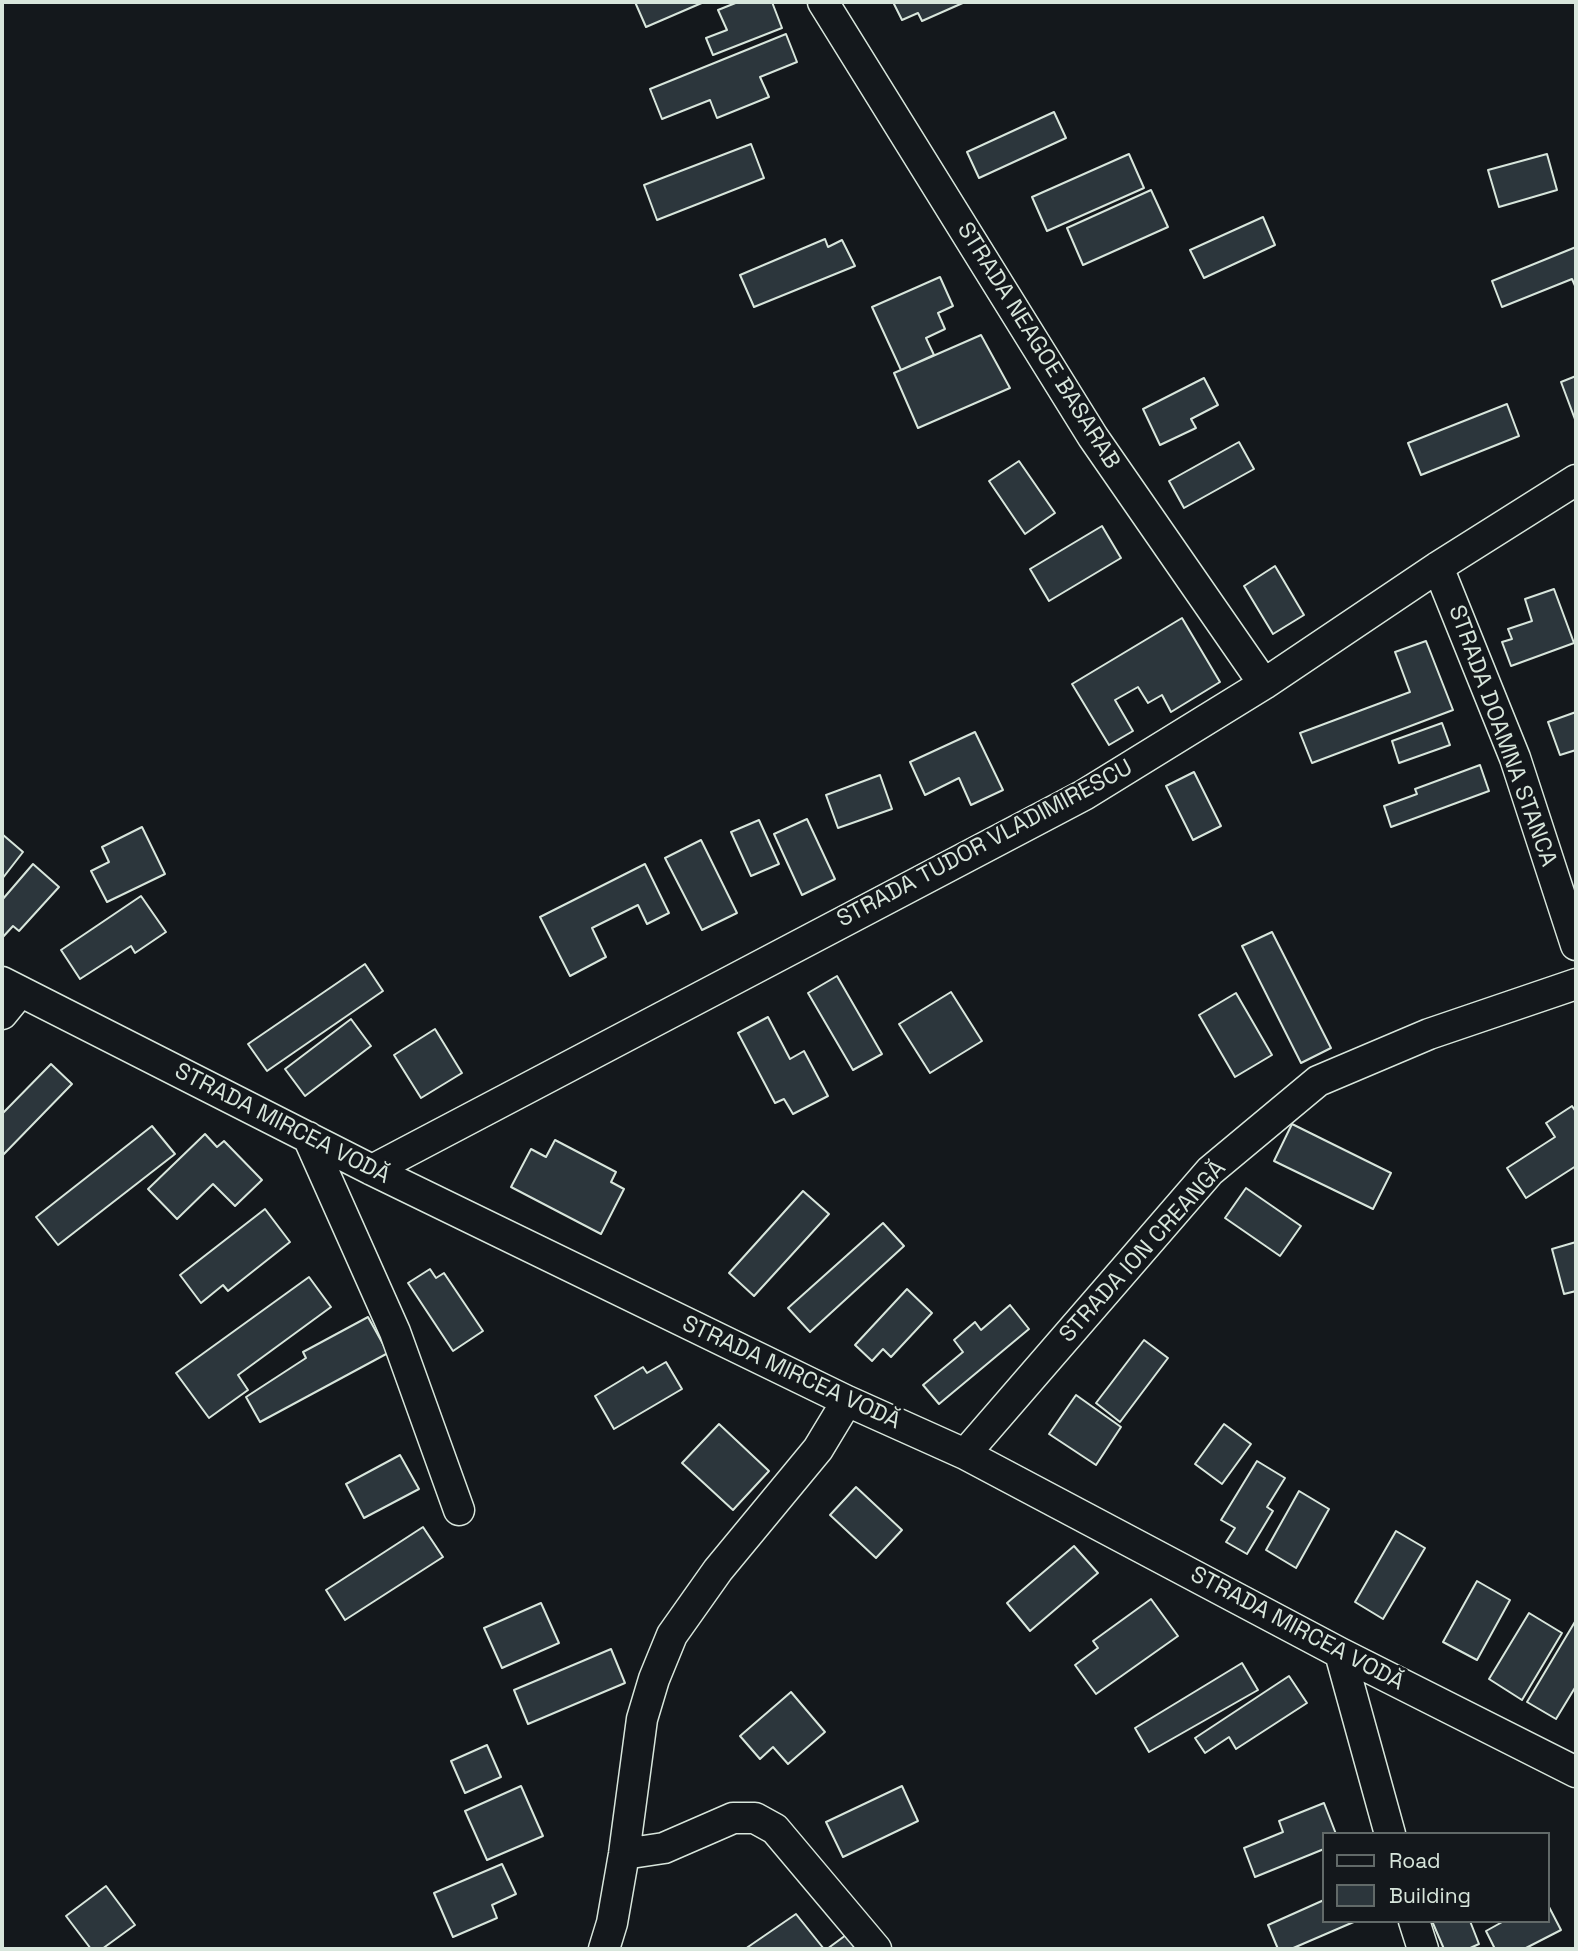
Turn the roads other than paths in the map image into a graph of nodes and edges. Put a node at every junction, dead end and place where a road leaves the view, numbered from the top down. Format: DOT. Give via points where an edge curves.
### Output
graph roads {
  1 [pos="823,2"];
  2 [pos="1576,480"];
  3 [pos="1438,567"];
  4 [pos="1264,684"];
  5 [pos="1576,945"];
  6 [pos="1576,984"];
  7 [pos="8,996"];
  8 [pos="308,1137"];
  9 [pos="372,1170"];
  10 [pos="847,1401"];
  11 [pos="965,1454"];
  12 [pos="459,1510"];
  13 [pos="1339,1653"];
  14 [pos="1576,1772"];
  15 [pos="1389,1832"];
  16 [pos="624,1854"];
  17 [pos="1415,1923"];
  18 [pos="604,1949"];
  19 [pos="876,1949"];
  20 [pos="1423,1949"];
  1 -- 4 [label="street, STRADA NEAGOE BASARAB" via="1093,437"];
  2 -- 3 [label="street, STRADA TUDOR VLADIMIRESCU"];
  3 -- 4 [label="street, STRADA TUDOR VLADIMIRESCU"];
  3 -- 5 [label="street, STRADA DOAMNA STANCA" via="1515,758"];
  4 -- 9 [label="street, STRADA TUDOR VLADIMIRESCU" via="1084,795"];
  6 -- 11 [label="street, STRADA ION CREANGĂ" via="1429,1034 1318,1081 1210,1171"];
  7 -- 8 [label="street, STRADA MIRCEA VODĂ"];
  8 -- 9 [label="street, STRADA MIRCEA VODĂ"];
  8 -- 12 [label="street" via="395,1332"];
  9 -- 10 [label="street, STRADA MIRCEA VODĂ"];
  10 -- 11 [label="street, STRADA MIRCEA VODĂ"];
  10 -- 16 [label="street" via="818,1449 718,1570 672,1634 642,1719"];
  11 -- 13 [label="street, STRADA MIRCEA VODĂ"];
  13 -- 14 [label="street, STRADA MIRCEA VODĂ"];
  13 -- 15 [label="street"];
  16 -- 18 [label="street"];
  16 -- 19 [label="street" via="664,1848 733,1818 755,1818 775,1829"];
  17 -- 20 [label="street"];
}
